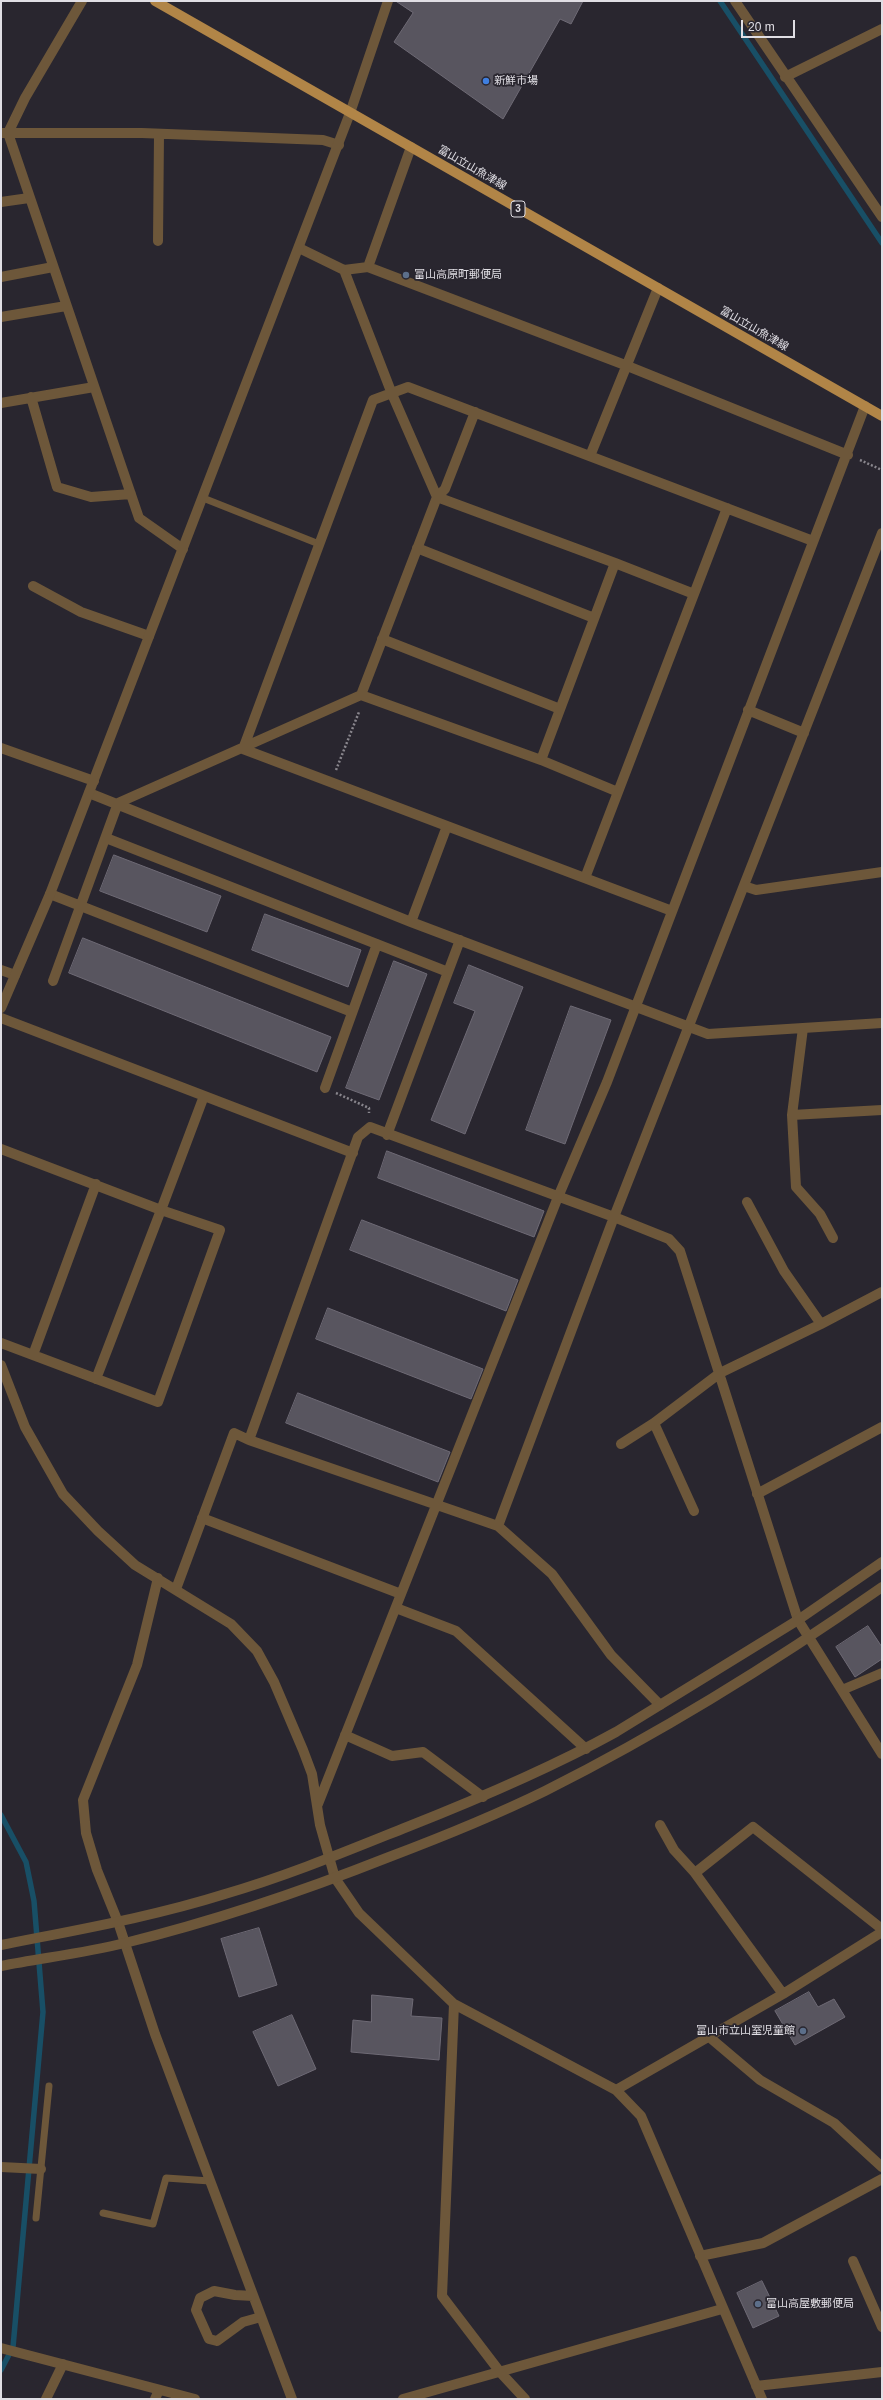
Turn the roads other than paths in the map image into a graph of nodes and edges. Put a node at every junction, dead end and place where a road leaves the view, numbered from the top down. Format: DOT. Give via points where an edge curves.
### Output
graph roads {
  1 [pos="82,1"];
  2 [pos="155,1"];
  3 [pos="388,1"];
  4 [pos="735,1"];
  5 [pos="882,29"];
  6 [pos="785,77"];
  7 [pos="350,113"];
  8 [pos="5,133"];
  9 [pos="159,135"];
  10 [pos="339,145"];
  11 [pos="411,147"];
  12 [pos="29,198"];
  13 [pos="1,202"];
  14 [pos="882,217"];
  15 [pos="158,242"];
  16 [pos="299,248"];
  17 [pos="53,267"];
  18 [pos="368,267"];
  19 [pos="344,270"];
  20 [pos="1,277"];
  21 [pos="658,288"];
  22 [pos="66,306"];
  23 [pos="1,317"];
  24 [pos="625,365"];
  25 [pos="94,387"];
  26 [pos="392,394"];
  27 [pos="31,398"];
  28 [pos="1,402"];
  29 [pos="865,406"];
  30 [pos="475,412"];
  31 [pos="882,416"];
  32 [pos="848,455"];
  33 [pos="590,456"];
  34 [pos="131,494"];
  35 [pos="437,497"];
  36 [pos="202,498"];
  37 [pos="727,508"];
  38 [pos="882,534"];
  39 [pos="813,541"];
  40 [pos="319,544"];
  41 [pos="417,548"];
  42 [pos="183,549"];
  43 [pos="615,563"];
  44 [pos="33,586"];
  45 [pos="694,594"];
  46 [pos="594,618"];
  47 [pos="150,636"];
  48 [pos="382,639"];
  49 [pos="360,695"];
  50 [pos="560,709"];
  51 [pos="748,710"];
  52 [pos="804,733"];
  53 [pos="1,748"];
  54 [pos="243,749"];
  55 [pos="541,760"];
  56 [pos="94,780"];
  57 [pos="618,792"];
  58 [pos="89,793"];
  59 [pos="118,803"];
  60 [pos="447,826"];
  61 [pos="106,838"];
  62 [pos="882,872"];
  63 [pos="585,878"];
  64 [pos="744,886"];
  65 [pos="50,894"];
  66 [pos="82,905"];
  67 [pos="672,911"];
  68 [pos="411,922"];
  69 [pos="460,940"];
  70 [pos="377,944"];
  71 [pos="1,970"];
  72 [pos="448,972"];
  73 [pos="15,975"];
  74 [pos="53,981"];
  75 [pos="635,1007"];
  76 [pos="1,1008"];
  77 [pos="352,1012"];
  78 [pos="1,1018"];
  79 [pos="882,1023"];
  80 [pos="689,1027"];
  81 [pos="803,1028"];
  82 [pos="325,1088"];
  83 [pos="204,1096"];
  84 [pos="882,1110"];
  85 [pos="792,1115"];
  86 [pos="387,1135"];
  87 [pos="1,1150"];
  88 [pos="353,1153"];
  89 [pos="96,1184"];
  90 [pos="558,1197"];
  91 [pos="747,1202"];
  92 [pos="161,1210"];
  93 [pos="614,1217"];
  94 [pos="833,1238"];
  95 [pos="882,1292"];
  96 [pos="821,1324"];
  97 [pos="1,1343"];
  98 [pos="33,1355"];
  99 [pos="1,1365"];
  100 [pos="720,1373"];
  101 [pos="96,1379"];
  102 [pos="654,1423"];
  103 [pos="882,1427"];
  104 [pos="249,1440"];
  105 [pos="621,1444"];
  106 [pos="757,1494"];
  107 [pos="436,1507"];
  108 [pos="694,1512"];
  109 [pos="202,1518"];
  110 [pos="498,1526"];
  111 [pos="882,1562"];
  112 [pos="158,1578"];
  113 [pos="882,1587"];
  114 [pos="176,1589"];
  115 [pos="401,1594"];
  116 [pos="396,1608"];
  117 [pos="798,1620"];
  118 [pos="809,1638"];
  119 [pos="882,1673"];
  120 [pos="842,1690"];
  121 [pos="660,1706"];
  122 [pos="346,1735"];
  123 [pos="586,1749"];
  124 [pos="882,1754"];
  125 [pos="484,1796"];
  126 [pos="318,1804"];
  127 [pos="660,1825"];
  128 [pos="330,1858"];
  129 [pos="695,1872"];
  130 [pos="335,1878"];
  131 [pos="118,1922"];
  132 [pos="882,1930"];
  133 [pos="124,1943"];
  134 [pos="1,1945"];
  135 [pos="1,1966"];
  136 [pos="783,1994"];
  137 [pos="454,2004"];
  138 [pos="708,2036"];
  139 [pos="49,2086"];
  140 [pos="616,2090"];
  141 [pos="1,2167"];
  142 [pos="882,2168"];
  143 [pos="41,2169"];
  144 [pos="882,2179"];
  145 [pos="210,2181"];
  146 [pos="104,2213"];
  147 [pos="36,2218"];
  148 [pos="700,2256"];
  149 [pos="853,2261"];
  150 [pos="253,2296"];
  151 [pos="722,2309"];
  152 [pos="261,2317"];
  153 [pos="882,2327"];
  154 [pos="1,2348"];
  155 [pos="63,2364"];
  156 [pos="500,2372"];
  157 [pos="882,2372"];
  158 [pos="756,2386"];
  159 [pos="157,2394"];
  160 [pos="46,2399"];
  161 [pos="195,2399"];
  162 [pos="292,2399"];
  163 [pos="403,2399"];
  164 [pos="525,2399"];
  165 [pos="762,2399"];
  1 -- 8 [label="street"];
  2 -- 7 [label="main road, 富山立山魚津線 / 3"];
  3 -- 7 [label="street"];
  4 -- 6 [label="street"];
  5 -- 6 [label="street"];
  6 -- 14 [label="street"];
  7 -- 10 [label="street"];
  7 -- 11 [label="main road, 富山立山魚津線 / 3"];
  8 -- 9 [label="street"];
  8 -- 12 [label="street"];
  9 -- 10 [label="street" via="323,140"];
  9 -- 15 [label="street"];
  10 -- 16 [label="street"];
  11 -- 18 [label="street"];
  11 -- 21 [label="main road, 富山立山魚津線 / 3"];
  12 -- 13 [label="street"];
  12 -- 17 [label="street"];
  16 -- 19 [label="street"];
  16 -- 36 [label="street"];
  17 -- 20 [label="street"];
  17 -- 22 [label="street"];
  18 -- 19 [label="street"];
  18 -- 24 [label="street"];
  19 -- 26 [label="street"];
  21 -- 24 [label="street"];
  21 -- 29 [label="main road, 富山立山魚津線 / 3"];
  22 -- 23 [label="street"];
  22 -- 25 [label="street"];
  24 -- 32 [label="street"];
  24 -- 33 [label="street"];
  25 -- 27 [label="street"];
  25 -- 34 [label="street"];
  26 -- 30 [label="street" via="408,387"];
  26 -- 35 [label="street"];
  26 -- 40 [label="street" via="373,400"];
  27 -- 28 [label="street"];
  27 -- 34 [label="street" via="57,487 91,497"];
  29 -- 31 [label="main road, 富山立山魚津線 / 3"];
  29 -- 32 [label="street"];
  30 -- 33 [label="street"];
  30 -- 35 [label="street" via="445,489"];
  32 -- 39 [label="street"];
  33 -- 37 [label="street"];
  34 -- 42 [label="street" via="139,518"];
  35 -- 41 [label="street"];
  35 -- 43 [label="street"];
  36 -- 40 [label="lane"];
  36 -- 42 [label="street"];
  37 -- 39 [label="street"];
  37 -- 45 [label="street"];
  38 -- 52 [label="street"];
  39 -- 51 [label="street"];
  40 -- 54 [label="street"];
  41 -- 46 [label="street"];
  41 -- 48 [label="street"];
  42 -- 47 [label="street"];
  43 -- 45 [label="street"];
  43 -- 46 [label="street"];
  44 -- 47 [label="street" via="80,612"];
  45 -- 57 [label="street"];
  46 -- 50 [label="street"];
  47 -- 56 [label="street"];
  48 -- 49 [label="street"];
  48 -- 50 [label="street"];
  49 -- 54 [label="street"];
  49 -- 55 [label="street"];
  50 -- 55 [label="street"];
  51 -- 52 [label="street"];
  51 -- 67 [label="street"];
  52 -- 64 [label="street"];
  53 -- 56 [label="street"];
  54 -- 59 [label="street"];
  54 -- 60 [label="street"];
  55 -- 57 [label="street"];
  56 -- 58 [label="street"];
  57 -- 63 [label="street"];
  58 -- 59 [label="street"];
  58 -- 65 [label="street"];
  59 -- 61 [label="street"];
  59 -- 68 [label="street"];
  60 -- 63 [label="street"];
  60 -- 68 [label="street"];
  61 -- 66 [label="street"];
  61 -- 70 [label="street"];
  62 -- 64 [label="street" via="756,890"];
  63 -- 67 [label="street"];
  64 -- 80 [label="street"];
  65 -- 66 [label="street"];
  65 -- 73 [label="street"];
  66 -- 74 [label="street"];
  66 -- 77 [label="street"];
  67 -- 75 [label="street"];
  68 -- 69 [label="street"];
  69 -- 72 [label="street"];
  69 -- 75 [label="street"];
  70 -- 72 [label="street"];
  70 -- 77 [label="street"];
  71 -- 73 [label="street"];
  72 -- 86 [label="street"];
  73 -- 76 [label="street"];
  75 -- 80 [label="street"];
  75 -- 90 [label="street" via="607,1082"];
  77 -- 82 [label="street"];
  78 -- 83 [label="street"];
  79 -- 81 [label="street"];
  80 -- 81 [label="street" via="708,1034"];
  80 -- 93 [label="street"];
  81 -- 85 [label="street"];
  83 -- 88 [label="street"];
  83 -- 92 [label="street"];
  84 -- 85 [label="street"];
  85 -- 94 [label="street" via="796,1187 820,1214"];
  86 -- 88 [label="street" via="370,1127 358,1137"];
  86 -- 90 [label="street"];
  87 -- 89 [label="street"];
  88 -- 104 [label="street"];
  89 -- 92 [label="street"];
  89 -- 98 [label="street"];
  90 -- 93 [label="street"];
  90 -- 107 [label="street"];
  91 -- 96 [label="street" via="784,1272"];
  92 -- 101 [label="street"];
  92 -- 101 [label="street" via="220,1230 158,1402"];
  93 -- 100 [label="street" via="669,1239 680,1251"];
  93 -- 110 [label="street"];
  95 -- 96 [label="street"];
  96 -- 100 [label="street"];
  97 -- 98 [label="street"];
  98 -- 101 [label="street"];
  99 -- 112 [label="street" via="25,1427 63,1494 135,1565"];
  100 -- 102 [label="street"];
  100 -- 106 [label="street"];
  102 -- 105 [label="street"];
  102 -- 108 [label="street"];
  103 -- 106 [label="street"];
  104 -- 107 [label="street"];
  104 -- 109 [label="street" via="234,1432"];
  106 -- 117 [label="street"];
  107 -- 110 [label="street"];
  107 -- 115 [label="street"];
  109 -- 114 [label="street"];
  109 -- 115 [label="street"];
  110 -- 121 [label="street" via="552,1574 611,1655"];
  111 -- 117 [label="street"];
  112 -- 114 [label="street"];
  112 -- 131 [label="street" via="137,1665 83,1800 86,1833"];
  113 -- 118 [label="street"];
  114 -- 126 [label="street" via="231,1624 257,1652 274,1682 304,1750"];
  115 -- 116 [label="street"];
  116 -- 122 [label="street"];
  116 -- 123 [label="street" via="456,1631"];
  117 -- 118 [label="street"];
  117 -- 121 [label="street"];
  118 -- 120 [label="street"];
  118 -- 130 [label="street" via="629,1747 544,1792 453,1832"];
  119 -- 120 [label="street"];
  120 -- 124 [label="street"];
  121 -- 123 [label="street"];
  122 -- 125 [label="street" via="392,1756 423,1752"];
  122 -- 126 [label="street"];
  123 -- 125 [label="street"];
  125 -- 128 [label="street"];
  126 -- 128 [label="street" via="320,1825"];
  127 -- 129 [label="street" via="674,1850"];
  128 -- 130 [label="street"];
  128 -- 131 [label="street" via="225,1894"];
  129 -- 132 [label="street" via="753,1827"];
  129 -- 136 [label="street"];
  130 -- 133 [label="street" via="241,1910"];
  130 -- 137 [label="street" via="359,1913"];
  131 -- 133 [label="street"];
  131 -- 134 [label="street"];
  132 -- 136 [label="street"];
  133 -- 135 [label="street"];
  133 -- 145 [label="street"];
  136 -- 138 [label="street"];
  137 -- 140 [label="street"];
  137 -- 156 [label="street" via="442,2296"];
  138 -- 140 [label="street"];
  138 -- 142 [label="street" via="760,2080 834,2123"];
  139 -- 143 [label="lane"];
  140 -- 148 [label="street" via="641,2116"];
  141 -- 143 [label="street"];
  143 -- 147 [label="lane"];
  144 -- 148 [label="street" via="763,2243"];
  145 -- 146 [label="lane" via="166,2178 153,2224"];
  145 -- 150 [label="street"];
  148 -- 151 [label="street"];
  149 -- 153 [label="street"];
  150 -- 152 [label="street"];
  150 -- 152 [label="street" via="214,2291 200,2298 196,2310 209,2339 218,2341 243,2322"];
  151 -- 156 [label="street"];
  151 -- 158 [label="street"];
  152 -- 162 [label="street"];
  154 -- 155 [label="street"];
  155 -- 159 [label="street"];
  155 -- 160 [label="street"];
  156 -- 163 [label="street"];
  156 -- 164 [label="street"];
  157 -- 158 [label="street"];
  158 -- 165 [label="street"];
  159 -- 161 [label="street"];
}
